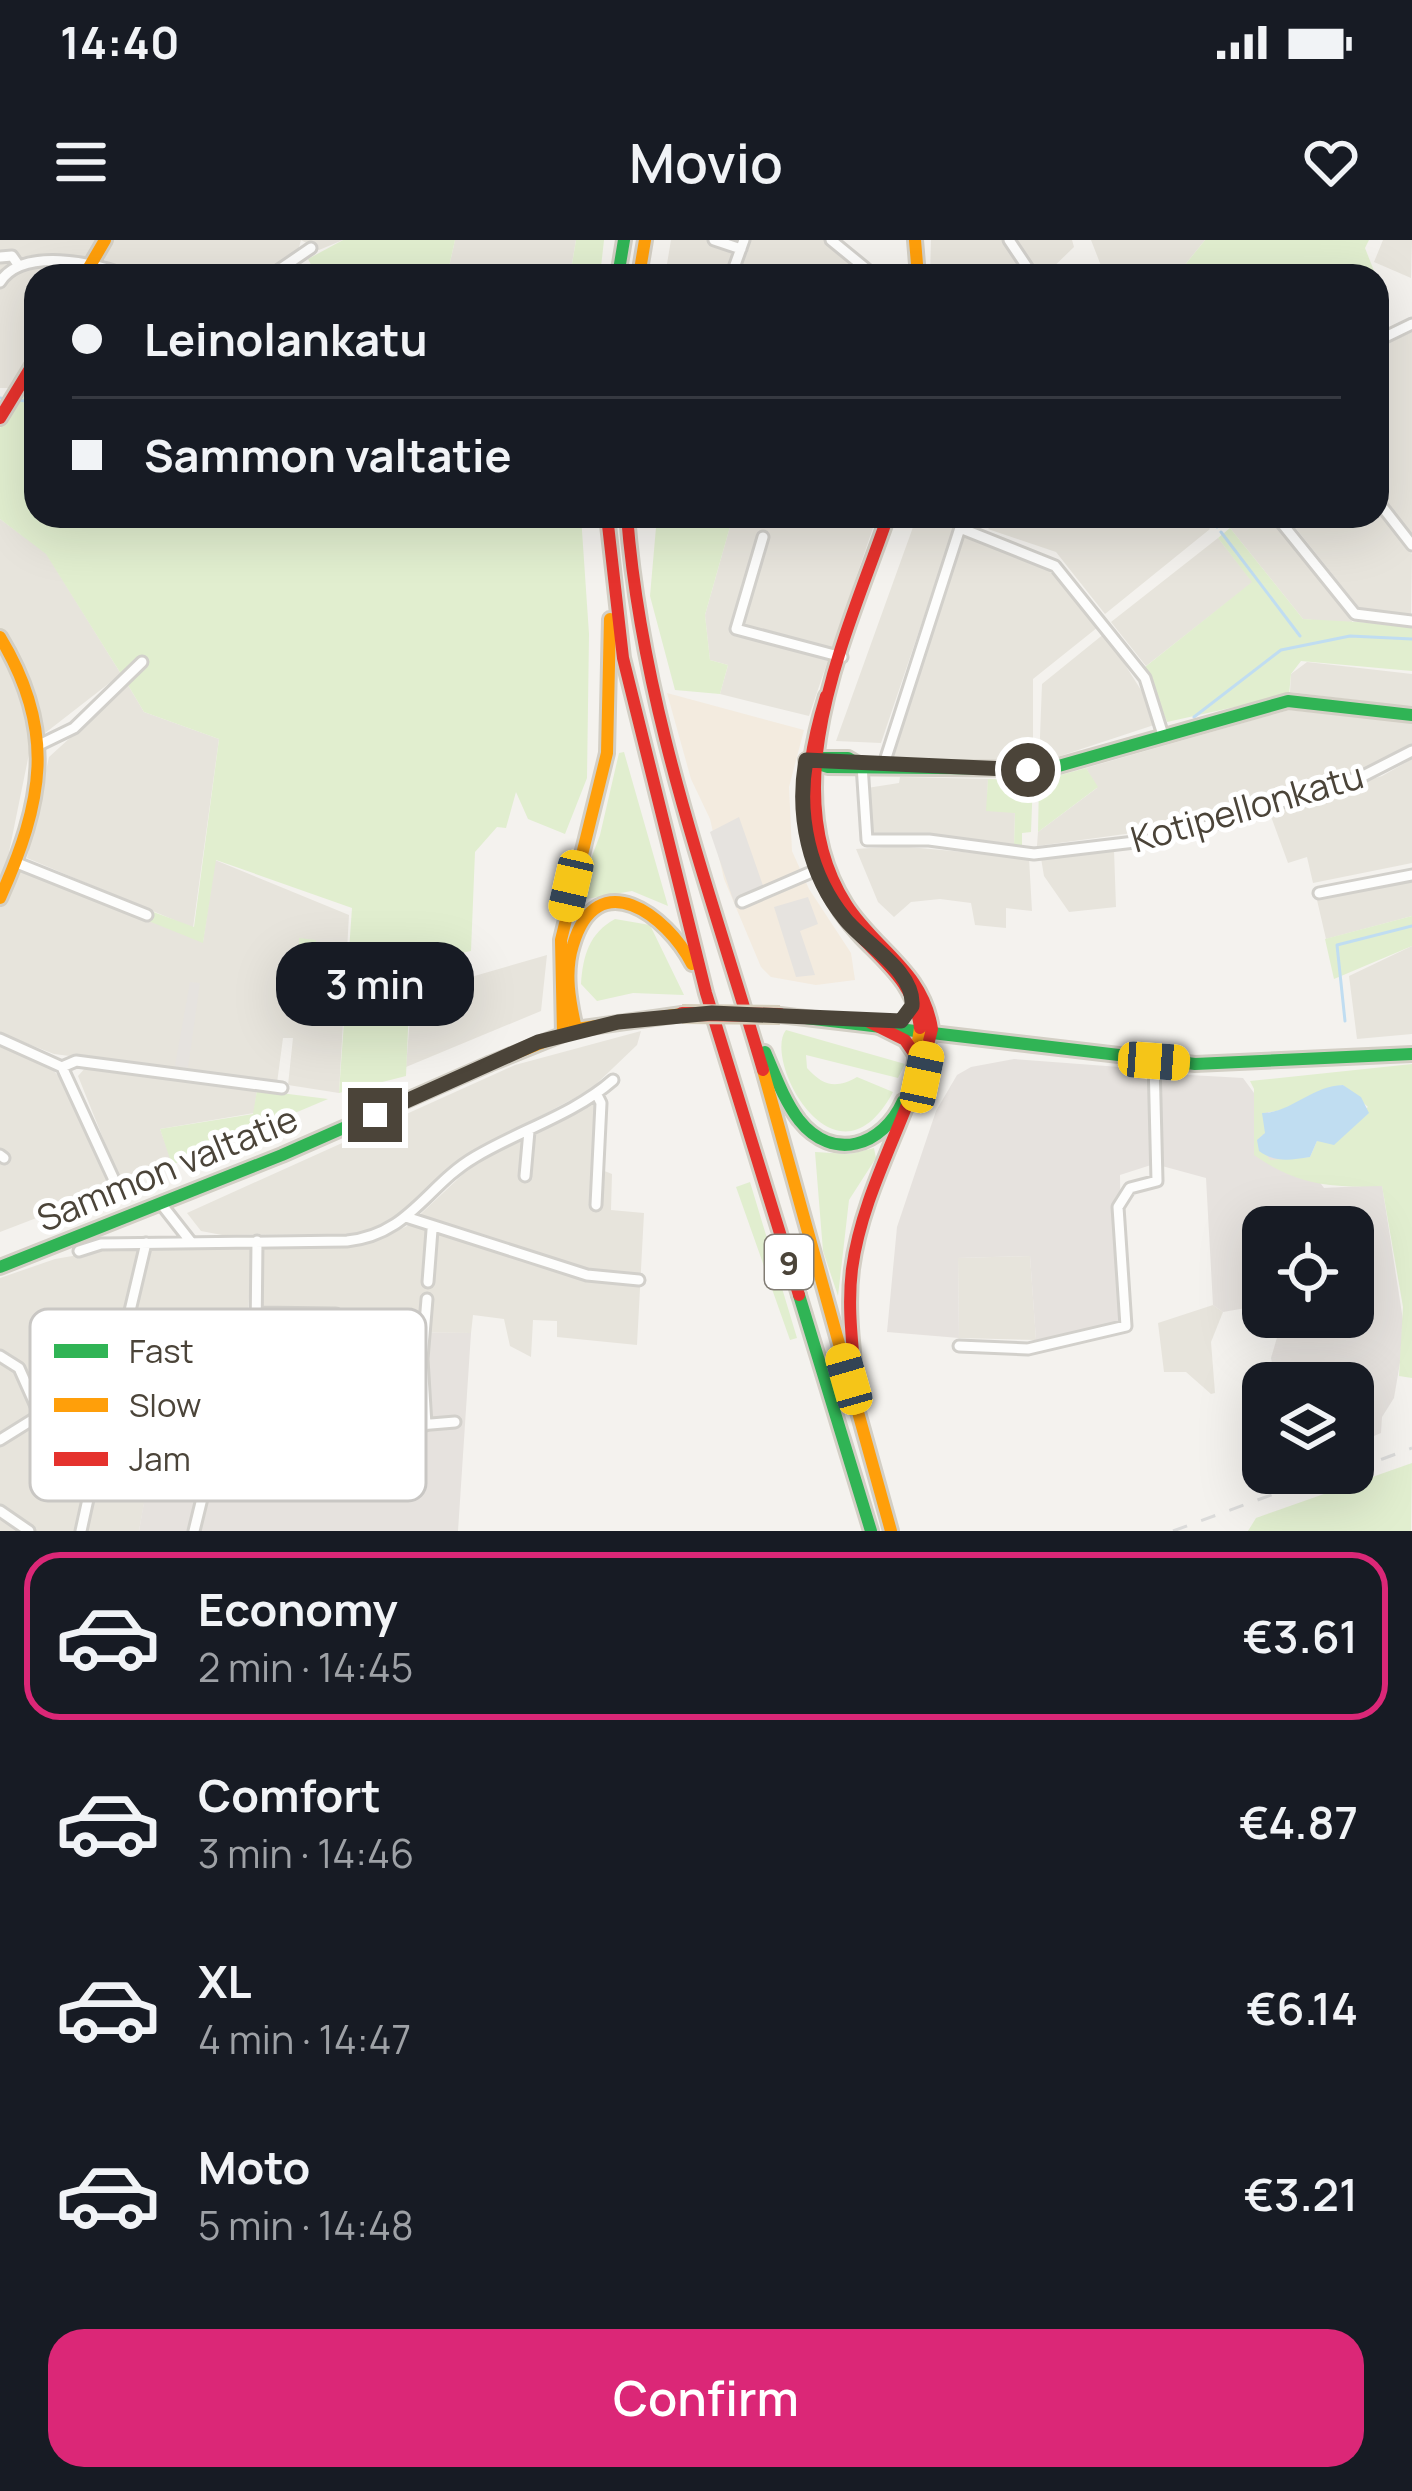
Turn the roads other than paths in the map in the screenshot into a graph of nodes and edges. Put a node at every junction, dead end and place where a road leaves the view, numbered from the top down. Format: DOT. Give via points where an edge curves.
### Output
graph roads {
  1 [pos="105,240"];
  2 [pos="714,240"];
  3 [pos="831,240"];
  4 [pos="743,244"];
  5 [pos="310,248"];
  6 [pos="0,257"];
  7 [pos="93,261"];
  8 [pos="49,264"];
  9 [pos="91,264"];
  10 [pos="100,264"];
  11 [pos="287,264"];
  12 [pos="860,264"];
  13 [pos="19,266"];
  14 [pos="24,266"];
  15 [pos="0,282"];
  16 [pos="24,378"];
  17 [pos="0,418"];
  18 [pos="1389,515"];
  19 [pos="608,528"];
  20 [pos="628,528"];
  21 [pos="884,528"];
  22 [pos="1286,528"];
  23 [pos="764,537"];
  24 [pos="1412,544"];
  25 [pos="611,568"];
  26 [pos="1412,621"];
  27 [pos="0,638"];
  28 [pos="842,657"];
  29 [pos="142,662"];
  30 [pos="1412,715"];
  31 [pos="1162,735"];
  32 [pos="41,744"];
  33 [pos="1412,751"];
  34 [pos="814,761"];
  35 [pos="860,765"];
  36 [pos="884,767"];
  37 [pos="16,863"];
  38 [pos="821,868"];
  39 [pos="1412,875"];
  40 [pos="1319,893"];
  41 [pos="0,898"];
  42 [pos="742,902"];
  43 [pos="147,914"];
  44 [pos="706,994"];
  45 [pos="913,994"];
  46 [pos="746,1011"];
  47 [pos="869,1022"];
  48 [pos="893,1024"];
  49 [pos="926,1029"];
  50 [pos="570,1031"];
  51 [pos="0,1040"];
  52 [pos="1412,1054"];
  53 [pos="916,1056"];
  54 [pos="1154,1061"];
  55 [pos="62,1067"];
  56 [pos="613,1080"];
  57 [pos="282,1088"];
  58 [pos="596,1094"];
  59 [pos="529,1131"];
  60 [pos="525,1176"];
  61 [pos="115,1182"];
  62 [pos="596,1204"];
  63 [pos="162,1205"];
  64 [pos="410,1218"];
  65 [pos="432,1230"];
  66 [pos="191,1241"];
  67 [pos="256,1241"];
  68 [pos="146,1244"];
  69 [pos="80,1251"];
  70 [pos="0,1267"];
  71 [pos="638,1280"];
  72 [pos="428,1282"];
  73 [pos="427,1298"];
  74 [pos="130,1309"];
  75 [pos="257,1309"];
  76 [pos="426,1310"];
  77 [pos="959,1346"];
  78 [pos="0,1356"];
  79 [pos="30,1393"];
  80 [pos="30,1419"];
  81 [pos="455,1422"];
  82 [pos="426,1425"];
  83 [pos="862,1426"];
  84 [pos="0,1440"];
  85 [pos="88,1501"];
  86 [pos="201,1501"];
  87 [pos="0,1511"];
  88 [pos="24,1530"];
  89 [pos="81,1531"];
  90 [pos="194,1531"];
  91 [pos="871,1531"];
  92 [pos="891,1531"];
  1 -- 7 [label="main road"];
  2 -- 4 [label="street"];
  3 -- 12 [label="street"];
  5 -- 11 [label="street"];
  6 -- 13 [label="street" via="12,256"];
  7 -- 8 [label="street"];
  7 -- 9 [label="main road"];
  7 -- 10 [label="street"];
  13 -- 14 [label="street"];
  13 -- 15 [label="street"];
  16 -- 17 [label="main road"];
  18 -- 24 [label="street"];
  19 -- 25 [label="main road, 9"];
  20 -- 46 [label="main road, 9" via="652,695"];
  21 -- 28 [label="main road"];
  22 -- 26 [label="street" via="1355,614"];
  23 -- 28 [label="street" via="736,628"];
  25 -- 44 [label="main road, 9" via="623,658"];
  25 -- 50 [label="main road" via="610,728 561,940"];
  27 -- 32 [label="main road" via="28,688"];
  28 -- 34 [label="main road"];
  29 -- 32 [label="street" via="74,728"];
  30 -- 31 [label="main road" via="1288,701"];
  31 -- 36 [label="main road" via="1036,770"];
  31 -- 36 [label="street" via="1145,678 1055,566 960,528"];
  32 -- 37 [label="main road" via="38,802"];
  33 -- 35 [label="street, Kotipellonkatu" via="1378,770 1205,827 1034,854 867,840"];
  34 -- 35 [label="main road"];
  34 -- 38 [label="main road" via="804,820"];
  35 -- 36 [label="main road"];
  37 -- 41 [label="main road"];
  37 -- 43 [label="street"];
  38 -- 42 [label="street"];
  38 -- 45 [label="main road" via="842,915"];
  38 -- 49 [label="main road" via="920,983"];
  39 -- 40 [label="street"];
  44 -- 50 [label="main road" via="661,915 641,905 609,906 583,924 572,949"];
  44 -- 91 [label="main road, 9"];
  45 -- 48 [label="main road" via="910,1013"];
  45 -- 49 [label="main road"];
  46 -- 53 [label="main road" via="794,1113 826,1143 858,1145 883,1133"];
  46 -- 83 [label="main road, 9"];
  47 -- 48 [label="main road, Sammon valtatie"];
  47 -- 50 [label="main road, Sammon valtatie, bridge" via="682,1014"];
  47 -- 53 [label="main road" via="905,1040"];
  48 -- 49 [label="main road, Sammon valtatie"];
  49 -- 53 [label="main road"];
  49 -- 54 [label="main road, Sammon valtatie"];
  49 -- 83 [label="main road" via="916,1098 869,1195 850,1266"];
  50 -- 63 [label="main road, Sammon valtatie"];
  51 -- 55 [label="street"];
  52 -- 54 [label="main road, Sammon valtatie" via="1274,1065"];
  54 -- 77 [label="street" via="1157,1181 1130,1188 1118,1207 1126,1326 1028,1348"];
  55 -- 57 [label="street" via="76,1060"];
  55 -- 61 [label="street"];
  56 -- 58 [label="street"];
  58 -- 59 [label="street"];
  58 -- 62 [label="street"];
  59 -- 60 [label="street"];
  59 -- 64 [label="street" via="461,1166"];
  63 -- 66 [label="street"];
  63 -- 70 [label="main road, Sammon valtatie"];
  64 -- 65 [label="street"];
  64 -- 67 [label="street" via="356,1240"];
  65 -- 71 [label="street" via="595,1277"];
  65 -- 72 [label="street"];
  66 -- 67 [label="street"];
  66 -- 68 [label="street"];
  67 -- 75 [label="street"];
  68 -- 69 [label="street"];
  68 -- 74 [label="street"];
  73 -- 76 [label="street"];
  78 -- 79 [label="street" via="19,1368"];
  80 -- 84 [label="street"];
  81 -- 82 [label="street"];
  83 -- 92 [label="main road, 9"];
  85 -- 89 [label="street"];
  86 -- 90 [label="street"];
  87 -- 88 [label="street"];
}
